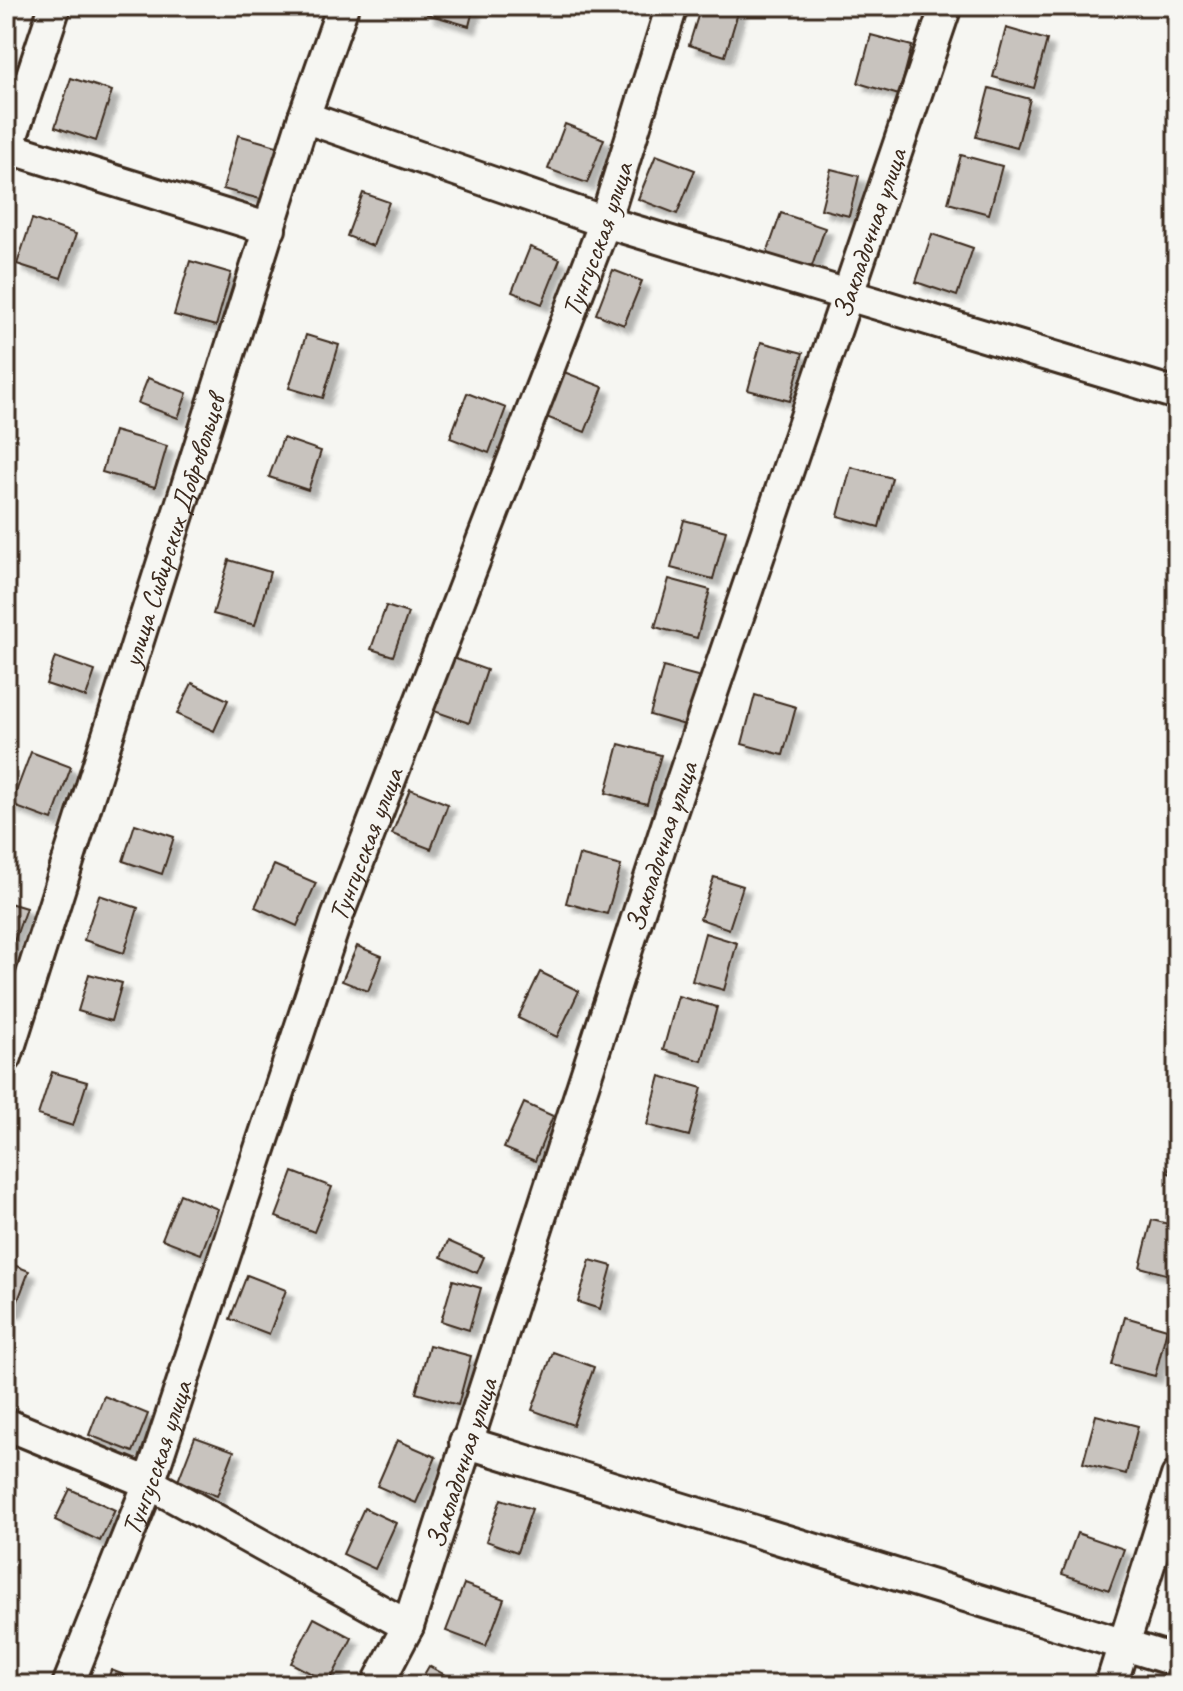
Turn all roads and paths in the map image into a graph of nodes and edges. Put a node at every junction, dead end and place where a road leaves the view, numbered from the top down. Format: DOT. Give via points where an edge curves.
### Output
graph roads {
  1 [pos="55,6"];
  2 [pos="343,6"];
  3 [pos="672,6"];
  4 [pos="946,6"];
  5 [pos="304,117"];
  6 [pos="7,150"];
  7 [pos="605,222"];
  8 [pos="270,229"];
  9 [pos="845,296"];
  10 [pos="1177,394"];
  11 [pos="6,1057"];
  12 [pos="6,1424"];
  13 [pos="465,1442"];
  14 [pos="1177,1476"];
  15 [pos="149,1483"];
  16 [pos="408,1626"];
  17 [pos="1121,1645"];
  18 [pos="1177,1661"];
  19 [pos="68,1685"];
  20 [pos="377,1685"];
  21 [pos="1111,1685"];
  1 -- 6 [label="street"];
  2 -- 5 [label="street, улица Сибирских Добровольцев"];
  3 -- 7 [label="street, Тунгусская улица"];
  4 -- 9 [label="street, Закладочная улица"];
  5 -- 7 [label="street"];
  5 -- 8 [label="street, улица Сибирских Добровольцев"];
  6 -- 8 [label="street"];
  7 -- 9 [label="street"];
  7 -- 15 [label="street, Тунгусская улица" via="337,917"];
  8 -- 11 [label="street, улица Сибирских Добровольцев"];
  9 -- 10 [label="street"];
  9 -- 13 [label="street, Закладочная улица"];
  12 -- 15 [label="street"];
  13 -- 16 [label="street, Закладочная улица"];
  13 -- 17 [label="street"];
  14 -- 17 [label="street"];
  15 -- 16 [label="street"];
  15 -- 19 [label="street, Тунгусская улица"];
  16 -- 20 [label="street, Закладочная улица"];
  17 -- 18 [label="street"];
  17 -- 21 [label="street"];
}
